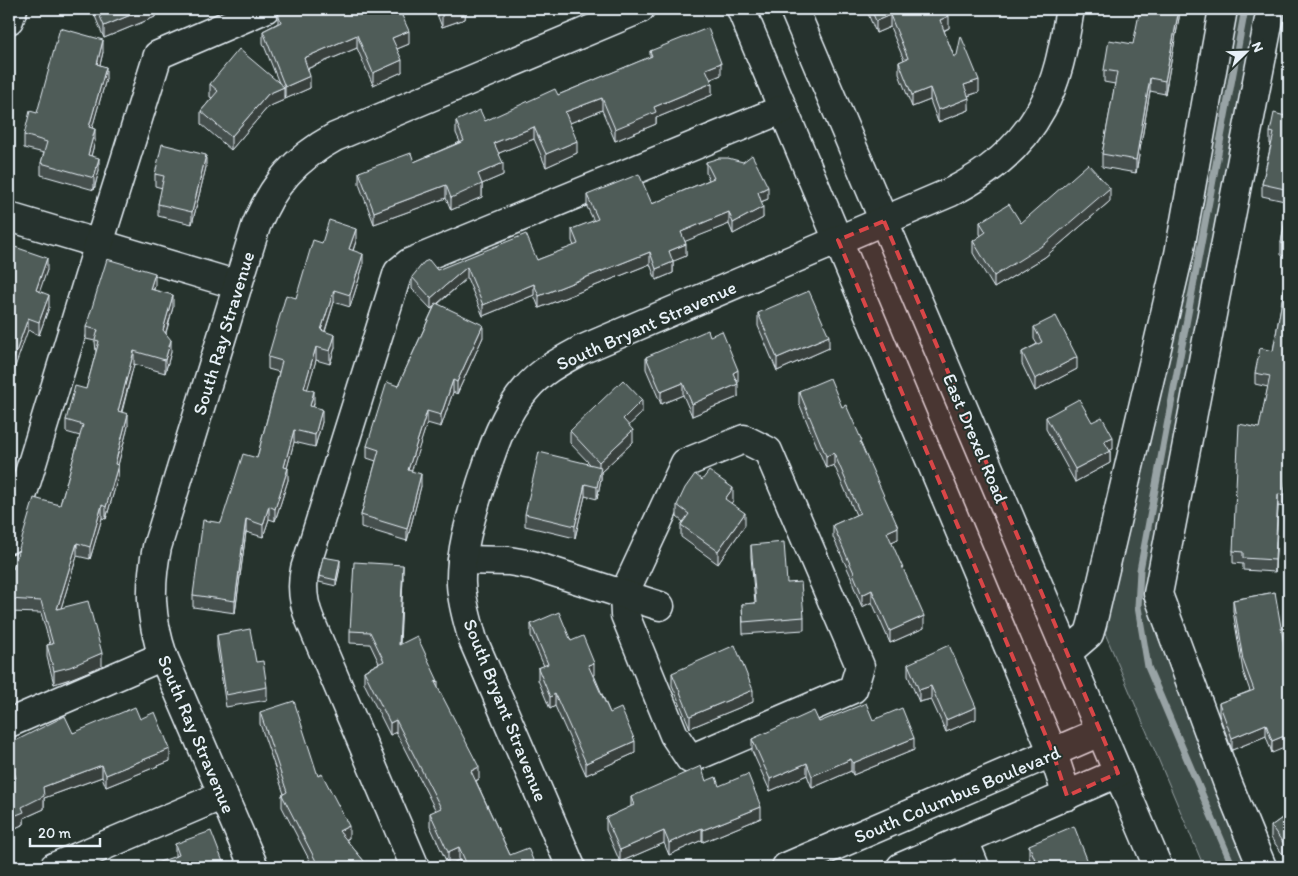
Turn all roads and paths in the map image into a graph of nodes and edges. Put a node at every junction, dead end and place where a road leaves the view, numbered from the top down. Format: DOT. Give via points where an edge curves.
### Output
graph roads {
  1 [pos="13,9"];
  2 [pos="265,9"];
  3 [pos="640,9"];
  4 [pos="740,9"];
  5 [pos="794,9"];
  6 [pos="1070,9"];
  7 [pos="1223,9"];
  8 [pos="1271,9"];
  9 [pos="9,20"];
  10 [pos="783,109"];
  11 [pos="9,217"];
  12 [pos="884,221"];
  13 [pos="838,240"];
  14 [pos="98,244"];
  15 [pos="238,286"];
  16 [pos="9,539"];
  17 [pos="462,560"];
  18 [pos="624,594"];
  19 [pos="660,606"];
  20 [pos="1067,653"];
  21 [pos="163,656"];
  22 [pos="9,723"];
  23 [pos="1100,732"];
  24 [pos="1053,752"];
  25 [pos="1118,773"];
  26 [pos="223,795"];
  27 [pos="1067,796"];
  28 [pos="964,840"];
  29 [pos="54,867"];
  30 [pos="254,867"];
  31 [pos="415,867"];
  32 [pos="571,867"];
  33 [pos="786,867"];
  34 [pos="901,867"];
  35 [pos="975,867"];
  36 [pos="1158,867"];
  37 [pos="1262,867"];
  1 -- 9 [label="street"];
  2 -- 14 [label="street" via="158,55"];
  3 -- 15 [label="street, South Ray Stravenue" via="335,137 316,148 284,175 263,209"];
  4 -- 10 [label="street"];
  5 -- 12 [label="street, East Drexel Road"];
  6 -- 12 [label="street, South Bryant Stravenue" via="1055,78 1043,107 1026,133 993,167 972,182"];
  7 -- 20 [label="street" via="1179,254 1089,634"];
  8 -- 37 [label="street" via="1158,594"];
  10 -- 13 [label="street"];
  10 -- 31 [label="street" via="409,263 398,272 305,569 303,593 310,620"];
  11 -- 14 [label="street"];
  12 -- 13 [label="street, South Bryant Stravenue"];
  12 -- 20 [label="street, East Drexel Road"];
  13 -- 17 [label="street, South Bryant Stravenue" via="582,350 541,374 525,389 501,427 469,522"];
  13 -- 24 [label="street"];
  14 -- 15 [label="street"];
  14 -- 16 [label="street"];
  15 -- 21 [label="street, South Ray Stravenue" via="153,566 152,607"];
  17 -- 18 [label="street" via="532,565"];
  17 -- 32 [label="street, South Bryant Stravenue" via="463,603 473,640"];
  18 -- 18 [label="street" via="685,463 744,439 768,451 860,666 853,689 690,759 674,735 625,615"];
  18 -- 19 [label="street"];
  20 -- 23 [label="street, East Drexel Road"];
  21 -- 22 [label="street"];
  21 -- 26 [label="street, South Ray Stravenue"];
  23 -- 24 [label="street, South Columbus Boulevard"];
  23 -- 25 [label="street, East Drexel Road"];
  24 -- 27 [label="street"];
  24 -- 33 [label="street, South Columbus Boulevard"];
  25 -- 27 [label="street"];
  25 -- 36 [label="street, East Drexel Road"];
  26 -- 29 [label="street"];
  26 -- 30 [label="street, South Ray Stravenue"];
  27 -- 28 [label="street"];
  28 -- 34 [label="street"];
  28 -- 35 [label="street"];
}
